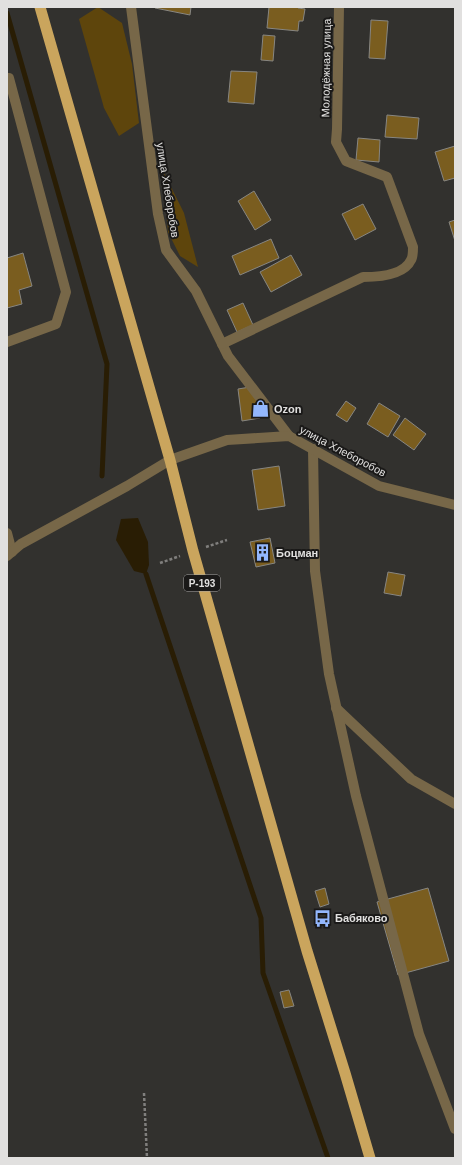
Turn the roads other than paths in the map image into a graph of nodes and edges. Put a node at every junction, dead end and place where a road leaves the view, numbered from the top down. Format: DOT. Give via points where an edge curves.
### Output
graph roads {
  1 [pos="40,7"];
  2 [pos="131,7"];
  3 [pos="339,7"];
  4 [pos="7,78"];
  5 [pos="7,342"];
  6 [pos="222,344"];
  7 [pos="289,436"];
  8 [pos="313,449"];
  9 [pos="170,460"];
  10 [pos="455,505"];
  11 [pos="7,533"];
  12 [pos="10,554"];
  13 [pos="336,708"];
  14 [pos="455,804"];
  15 [pos="455,1129"];
  16 [pos="370,1158"];
  1 -- 9 [label="highway, Р-193"];
  2 -- 6 [label="street, улица Хлеборобов" via="158,214 166,250 196,291"];
  3 -- 6 [label="street, Молодёжная улица" via="336,142 346,161 387,177 413,247 412,259 402,270 378,278 363,277"];
  4 -- 5 [label="street" via="66,292 56,324"];
  6 -- 7 [label="street, улица Хлеборобов" via="228,356"];
  7 -- 8 [label="street, улица Хлеборобов"];
  7 -- 9 [label="street, улица Хлеборобов" via="227,440"];
  8 -- 10 [label="street, улица Хлеборобов" via="379,486"];
  8 -- 13 [label="street" via="315,571"];
  9 -- 12 [label="street, улица Хлеборобов" via="21,544"];
  9 -- 16 [label="highway, Р-193" via="193,551 307,951"];
  11 -- 12 [label="street"];
  13 -- 14 [label="street" via="411,779"];
  13 -- 15 [label="street" via="356,796 419,1034"];
}
